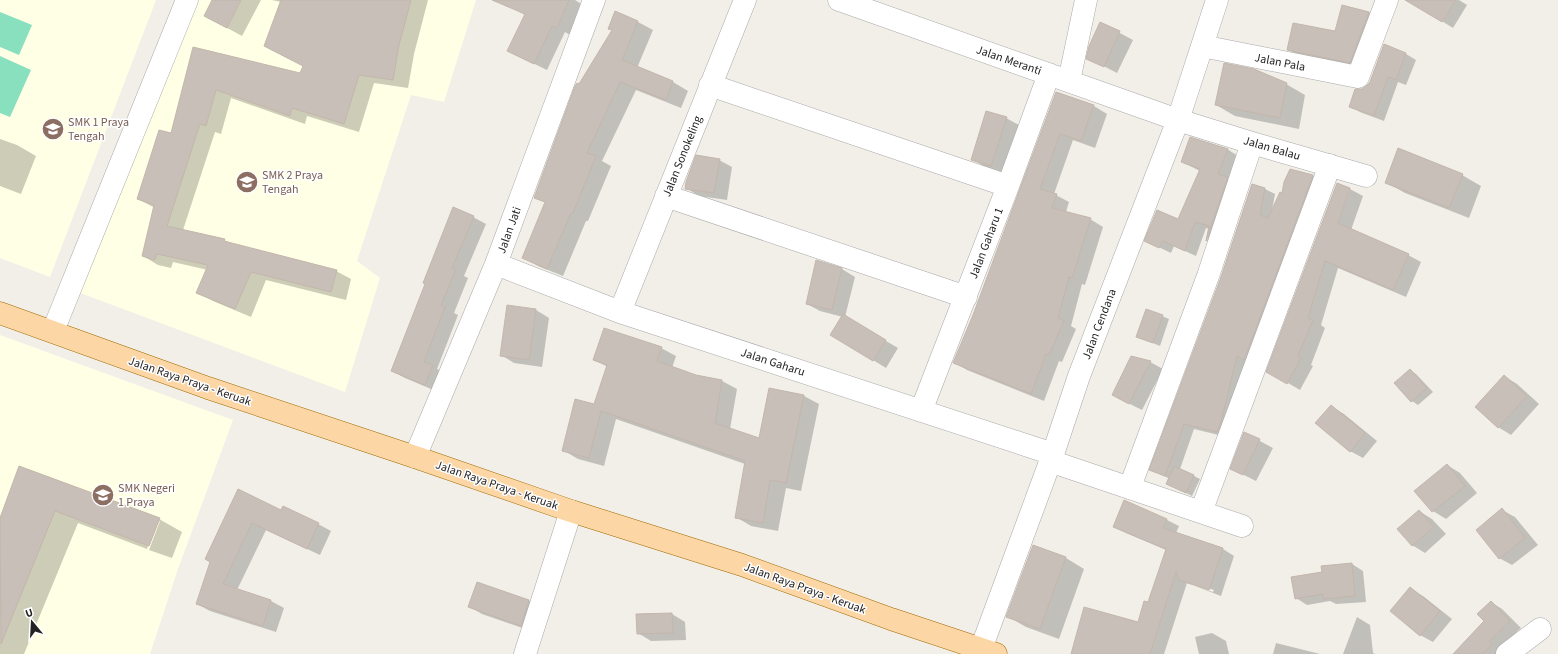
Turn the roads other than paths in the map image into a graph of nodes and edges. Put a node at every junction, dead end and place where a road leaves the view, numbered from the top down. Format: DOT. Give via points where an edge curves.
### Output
graph roads {
  1 [pos="187,0"];
  2 [pos="594,0"];
  3 [pos="745,0"];
  4 [pos="839,0"];
  5 [pos="1086,0"];
  6 [pos="1217,0"];
  7 [pos="1387,0"];
  8 [pos="1202,46"];
  9 [pos="1049,74"];
  10 [pos="1069,81"];
  11 [pos="710,85"];
  12 [pos="1178,120"];
  13 [pos="1252,143"];
  14 [pos="1330,165"];
  15 [pos="1366,176"];
  16 [pos="1008,186"];
  17 [pos="666,196"];
  18 [pos="496,264"];
  19 [pos="966,298"];
  20 [pos="0,312"];
  21 [pos="620,312"];
  22 [pos="53,332"];
  23 [pos="921,411"];
  24 [pos="415,457"];
  25 [pos="1051,457"];
  26 [pos="1130,487"];
  27 [pos="571,510"];
  28 [pos="1201,512"];
  29 [pos="1242,526"];
  30 [pos="1540,629"];
  31 [pos="988,651"];
  32 [pos="525,654"];
  33 [pos="1507,654"];
  1 -- 22 [label="street"];
  2 -- 18 [label="street, Jalan Jati"];
  3 -- 11 [label="street, Jalan Sonokeling"];
  4 -- 9 [label="street, Jalan Meranti"];
  5 -- 10 [label="street"];
  6 -- 8 [label="street, Jalan Cendana"];
  7 -- 8 [label="street, Jalan Pala" via="1358,78"];
  8 -- 12 [label="street, Jalan Cendana"];
  9 -- 10 [label="street, Jalan Meranti"];
  9 -- 16 [label="street, Jalan Gaharu 1"];
  10 -- 12 [label="street, Jalan Meranti"];
  11 -- 16 [label="street"];
  11 -- 17 [label="street, Jalan Sonokeling"];
  12 -- 13 [label="street, Jalan Balau"];
  12 -- 25 [label="street, Jalan Cendana" via="1079,376"];
  13 -- 14 [label="street, Jalan Balau"];
  13 -- 26 [label="street" via="1208,276"];
  14 -- 15 [label="street, Jalan Balau"];
  14 -- 28 [label="street"];
  16 -- 19 [label="street, Jalan Gaharu 1"];
  17 -- 19 [label="street"];
  17 -- 21 [label="street, Jalan Sonokeling"];
  18 -- 21 [label="street, Jalan Gaharu"];
  18 -- 24 [label="street, Jalan Jati"];
  19 -- 23 [label="street, Jalan Gaharu 1"];
  20 -- 22 [label="main road, Jalan Raya Praya - Keruak"];
  21 -- 23 [label="street, Jalan Gaharu"];
  22 -- 24 [label="main road, Jalan Raya Praya - Keruak" via="208,388"];
  23 -- 25 [label="street, Jalan Gaharu"];
  24 -- 27 [label="main road, Jalan Raya Praya - Keruak"];
  25 -- 26 [label="street, Jalan Gaharu"];
  25 -- 31 [label="street, Jalan Cendana"];
  26 -- 28 [label="street, Jalan Gaharu"];
  27 -- 31 [label="main road, Jalan Raya Praya - Keruak" via="742,565"];
  27 -- 32 [label="street"];
  28 -- 29 [label="street, Jalan Gaharu"];
  30 -- 33 [label="street"];
}
